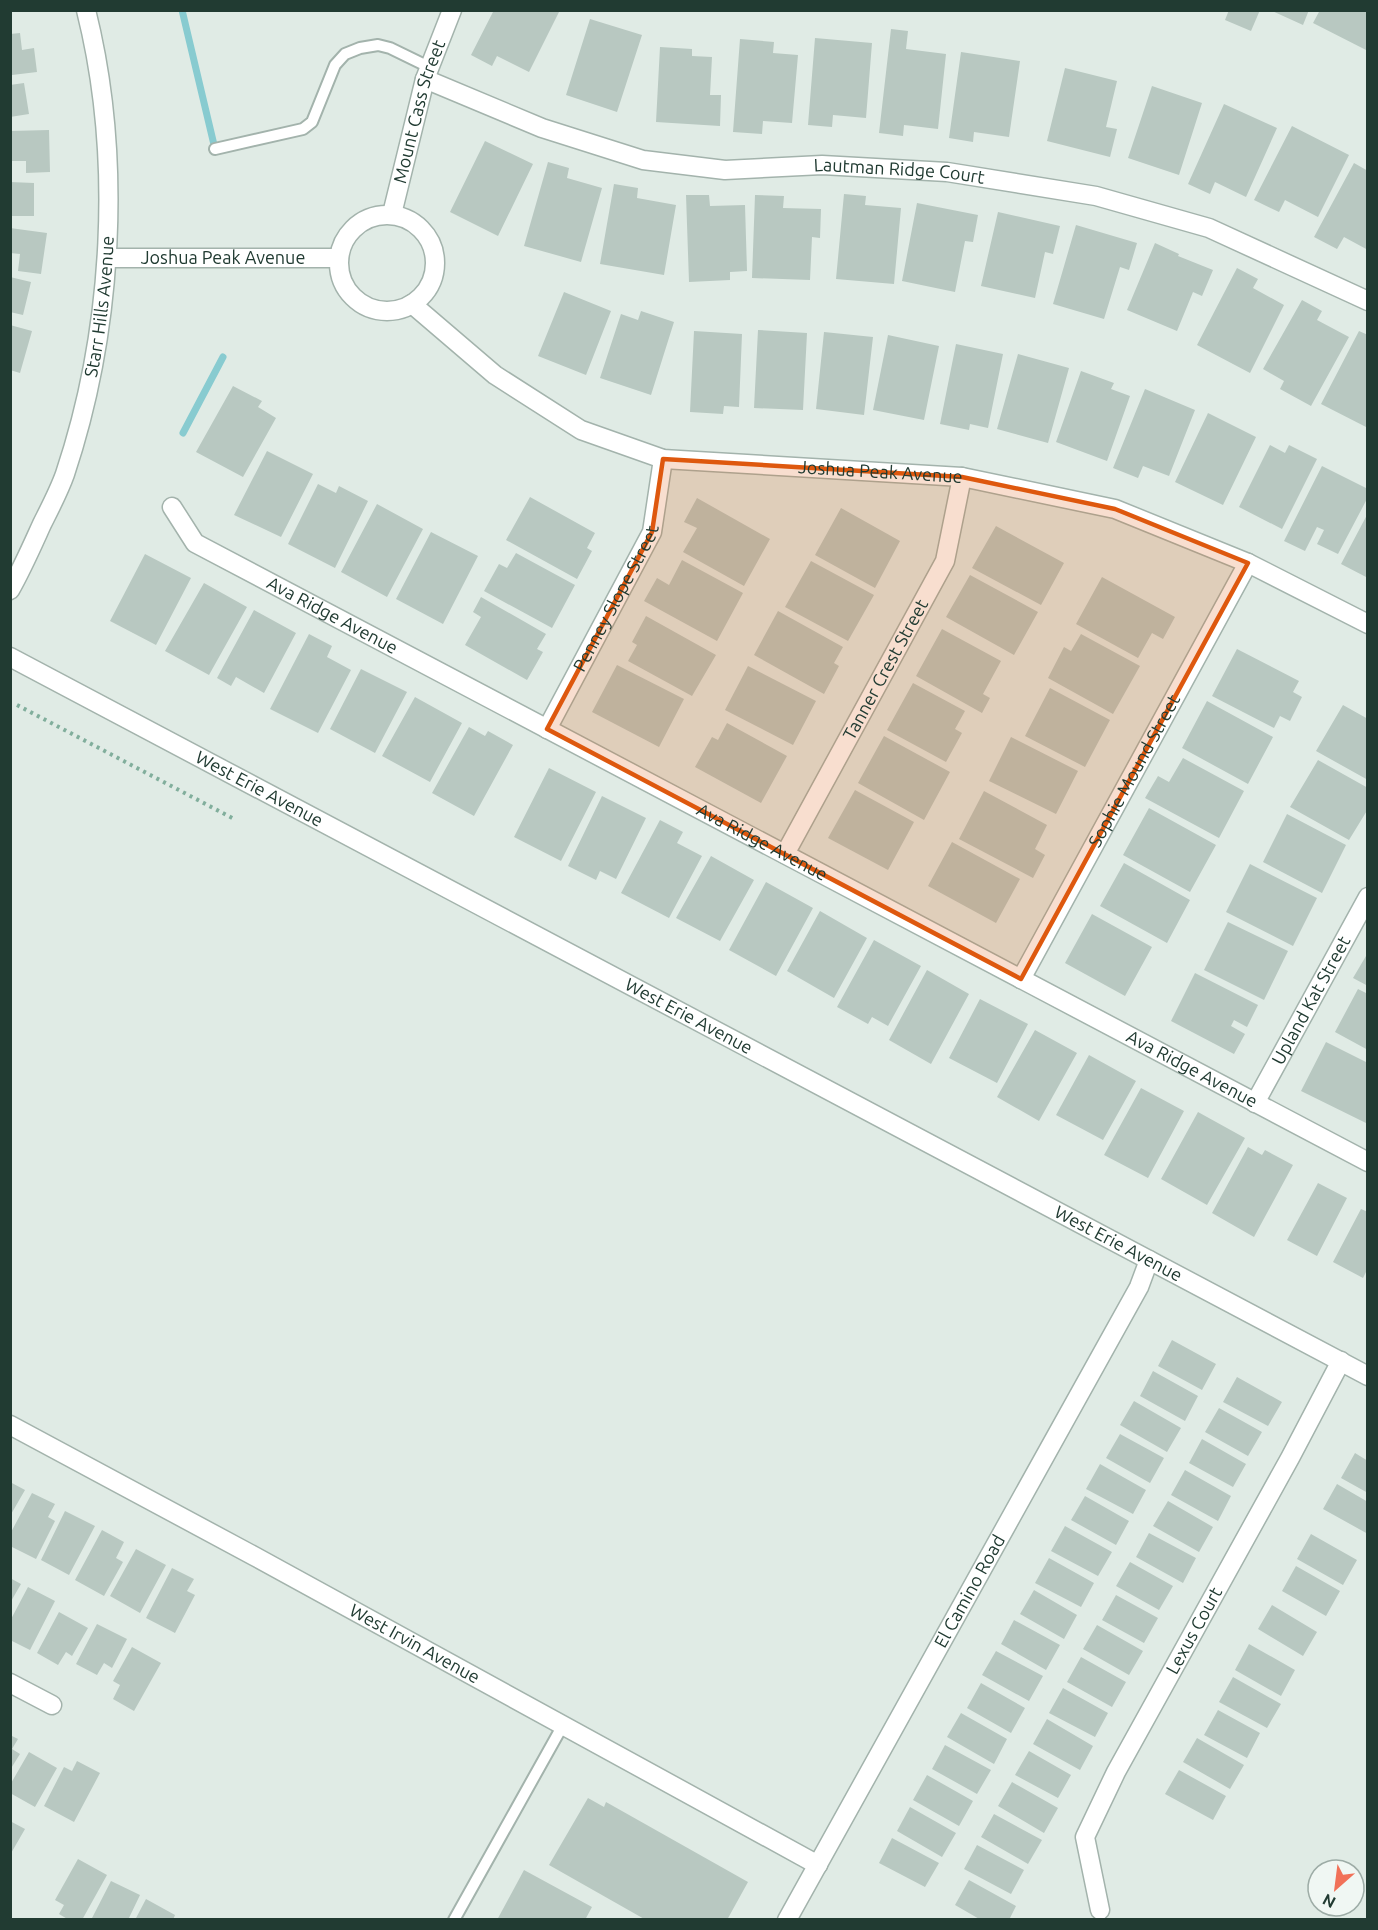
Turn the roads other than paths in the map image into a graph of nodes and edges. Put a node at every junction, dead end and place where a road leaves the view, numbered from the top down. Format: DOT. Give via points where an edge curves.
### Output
graph roads {
  1 [pos="86,10"];
  2 [pos="452,10"];
  3 [pos="427,73"];
  4 [pos="215,149"];
  5 [pos="392,214"];
  6 [pos="107,258"];
  7 [pos="339,258"];
  8 [pos="1368,301"];
  9 [pos="412,304"];
  10 [pos="663,459"];
  11 [pos="963,477"];
  12 [pos="171,507"];
  13 [pos="1248,563"];
  14 [pos="10,590"];
  15 [pos="1368,624"];
  16 [pos="10,657"];
  17 [pos="548,729"];
  18 [pos="785,854"];
  19 [pos="1368,897"];
  20 [pos="1021,979"];
  21 [pos="1255,1103"];
  22 [pos="1368,1162"];
  23 [pos="1149,1260"];
  24 [pos="1341,1361"];
  25 [pos="1368,1376"];
  26 [pos="10,1425"];
  27 [pos="10,1683"];
  28 [pos="52,1706"];
  29 [pos="563,1725"];
  30 [pos="818,1865"];
  31 [pos="1100,1910"];
  32 [pos="454,1920"];
  33 [pos="787,1920"];
  1 -- 6 [label="street, Starr Hills Avenue" via="104,106"];
  2 -- 3 [label="street, Mount Cass Street"];
  3 -- 4 [label="lane" via="390,48 378,45 352,51 335,65 312,122 303,129"];
  3 -- 5 [label="street, Mount Cass Street"];
  3 -- 8 [label="street, Lautman Ridge Court" via="542,128 643,159 725,170 822,165 947,172 1096,196 1209,228"];
  5 -- 7 [label="street" via="368,218 357,225 348,234"];
  5 -- 9 [label="street" via="422,229 434,249 436,260 430,286"];
  6 -- 7 [label="street, Joshua Peak Avenue"];
  6 -- 14 [label="street, Starr Hills Avenue" via="93,367 75,441 64,477"];
  7 -- 9 [label="street" via="344,284 361,303 386,311"];
  9 -- 10 [label="street, Joshua Peak Avenue" via="495,375 581,430"];
  10 -- 11 [label="street, Joshua Peak Avenue"];
  10 -- 17 [label="street, Penney Slope Street" via="652,532"];
  11 -- 13 [label="street, Joshua Peak Avenue" via="1115,509"];
  11 -- 18 [label="street, Tanner Crest Street" via="945,561"];
  12 -- 17 [label="street, Ava Ridge Avenue" via="195,543"];
  13 -- 15 [label="street, Joshua Peak Avenue"];
  13 -- 20 [label="street, Sophie Mound Street"];
  16 -- 23 [label="street, West Erie Avenue"];
  17 -- 18 [label="street, Ava Ridge Avenue"];
  18 -- 20 [label="street, Ava Ridge Avenue"];
  19 -- 21 [label="street, Upland Kat Street"];
  20 -- 21 [label="street, Ava Ridge Avenue"];
  21 -- 22 [label="street, Ava Ridge Avenue"];
  23 -- 24 [label="street, West Erie Avenue"];
  23 -- 30 [label="street, El Camino Road" via="1139,1287"];
  24 -- 25 [label="street, West Erie Avenue"];
  24 -- 31 [label="street, Lexus Court" via="1116,1772 1085,1837"];
  26 -- 29 [label="street, West Irvin Avenue"];
  27 -- 28 [label="street"];
  29 -- 30 [label="street, West Irvin Avenue"];
  29 -- 32 [label="lane"];
  30 -- 33 [label="street, El Camino Road"];
}
